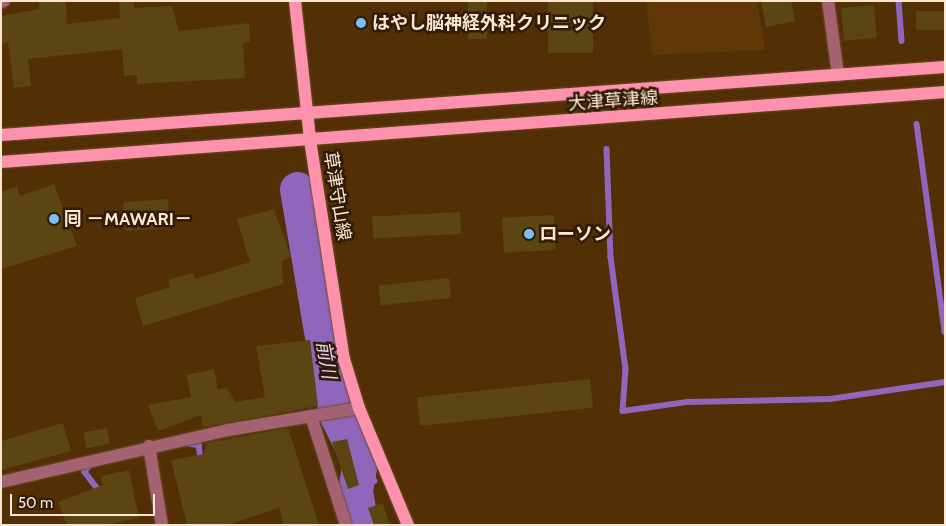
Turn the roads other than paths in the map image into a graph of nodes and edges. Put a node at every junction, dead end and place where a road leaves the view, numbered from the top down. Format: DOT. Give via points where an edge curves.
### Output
graph roads {
  1 [pos="295,1"];
  2 [pos="828,1"];
  3 [pos="945,67"];
  4 [pos="838,76"];
  5 [pos="945,92"];
  6 [pos="308,113"];
  7 [pos="1,135"];
  8 [pos="310,140"];
  9 [pos="1,162"];
  10 [pos="358,408"];
  11 [pos="311,416"];
  12 [pos="149,446"];
  13 [pos="1,482"];
  14 [pos="162,525"];
  15 [pos="346,525"];
  16 [pos="408,525"];
  1 -- 6 [label="main road"];
  2 -- 4 [label="street"];
  3 -- 4 [label="main road, 大津草津線"];
  4 -- 6 [label="main road, 大津草津線"];
  5 -- 8 [label="main road, 大津草津線"];
  6 -- 7 [label="main road"];
  6 -- 8 [label="main road"];
  8 -- 9 [label="main road, 草津守山線"];
  8 -- 10 [label="main road, 草津守山線" via="344,359"];
  10 -- 11 [label="street"];
  10 -- 16 [label="main road, 草津守山線"];
  11 -- 12 [label="street"];
  11 -- 15 [label="street"];
  12 -- 13 [label="street"];
  12 -- 14 [label="street"];
}
